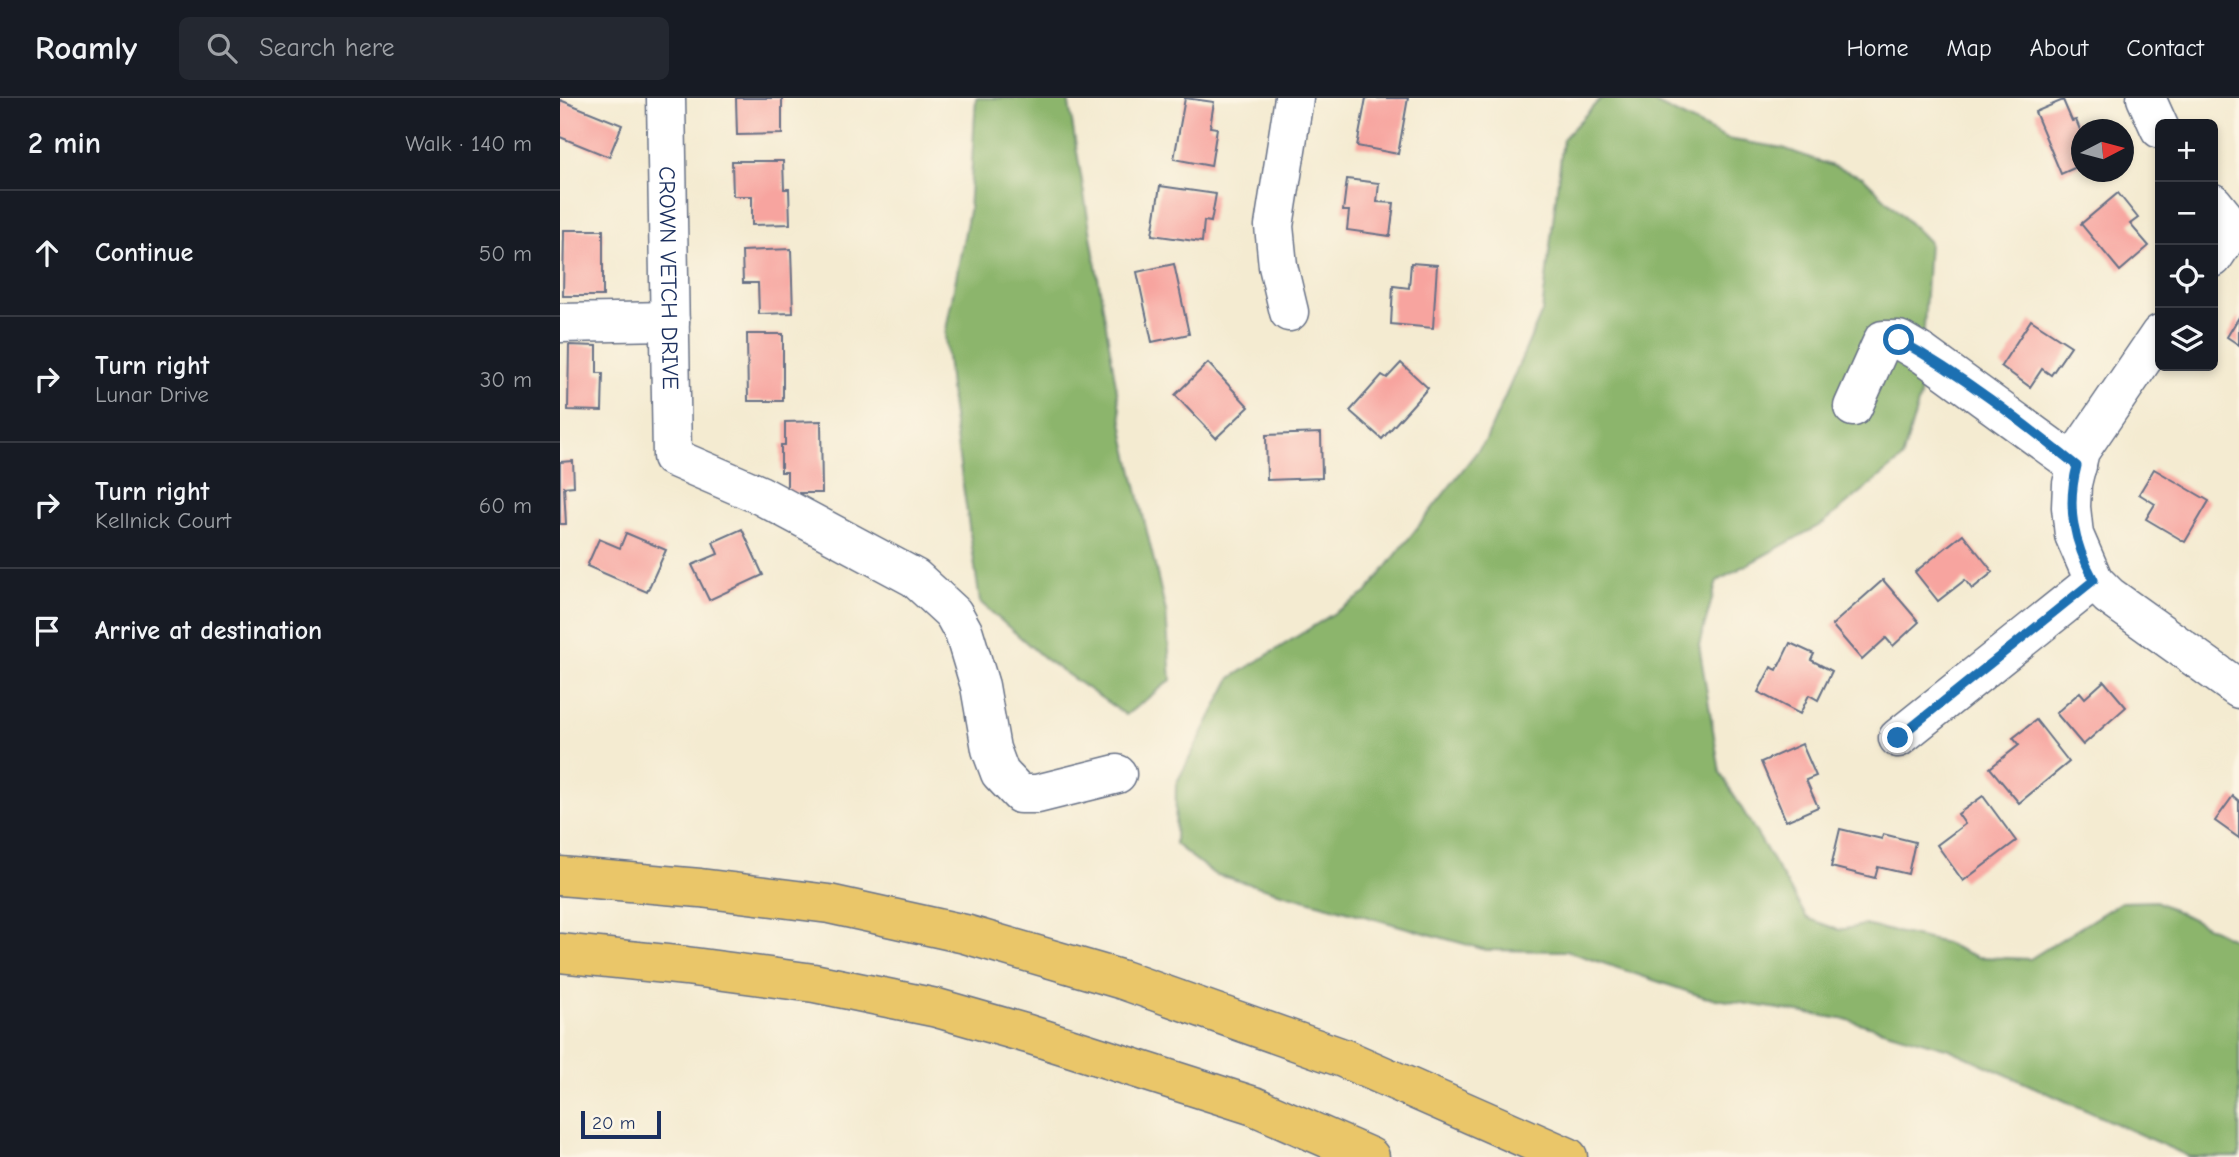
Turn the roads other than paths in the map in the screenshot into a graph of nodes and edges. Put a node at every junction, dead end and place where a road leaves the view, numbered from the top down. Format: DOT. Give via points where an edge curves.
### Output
graph roads {
  1 [pos="666,98"];
  2 [pos="1294,98"];
  3 [pos="2146,98"];
  4 [pos="2155,119"];
  5 [pos="1289,312"];
  6 [pos="670,321"];
  7 [pos="560,323"];
  8 [pos="2155,341"];
  9 [pos="1853,407"];
  10 [pos="2077,466"];
  11 [pos="2094,580"];
  12 [pos="2239,689"];
  13 [pos="1898,738"];
  14 [pos="1117,774"];
  15 [pos="560,876"];
  16 [pos="560,953"];
  17 [pos="1370,1157"];
  18 [pos="1568,1157"];
  1 -- 6 [label="street, CROWN VETCH DRIVE"];
  2 -- 5 [label="street" via="1274,226"];
  3 -- 4 [label="street"];
  6 -- 7 [label="street"];
  6 -- 14 [label="street, CROWN VETCH DRIVE" via="672,457 760,495 915,578 953,613 980,686 995,761 1020,794"];
  8 -- 10 [label="street" via="2080,451"];
  9 -- 10 [label="street" via="1883,340 1899,340"];
  10 -- 11 [label="street" via="2072,484 2074,535"];
  11 -- 12 [label="street" via="2109,596"];
  11 -- 13 [label="street"];
  15 -- 18 [label="main road" via="830,904 965,934 1123,980 1343,1058"];
  16 -- 17 [label="main road" via="801,982 937,1008 1254,1106"];
}
